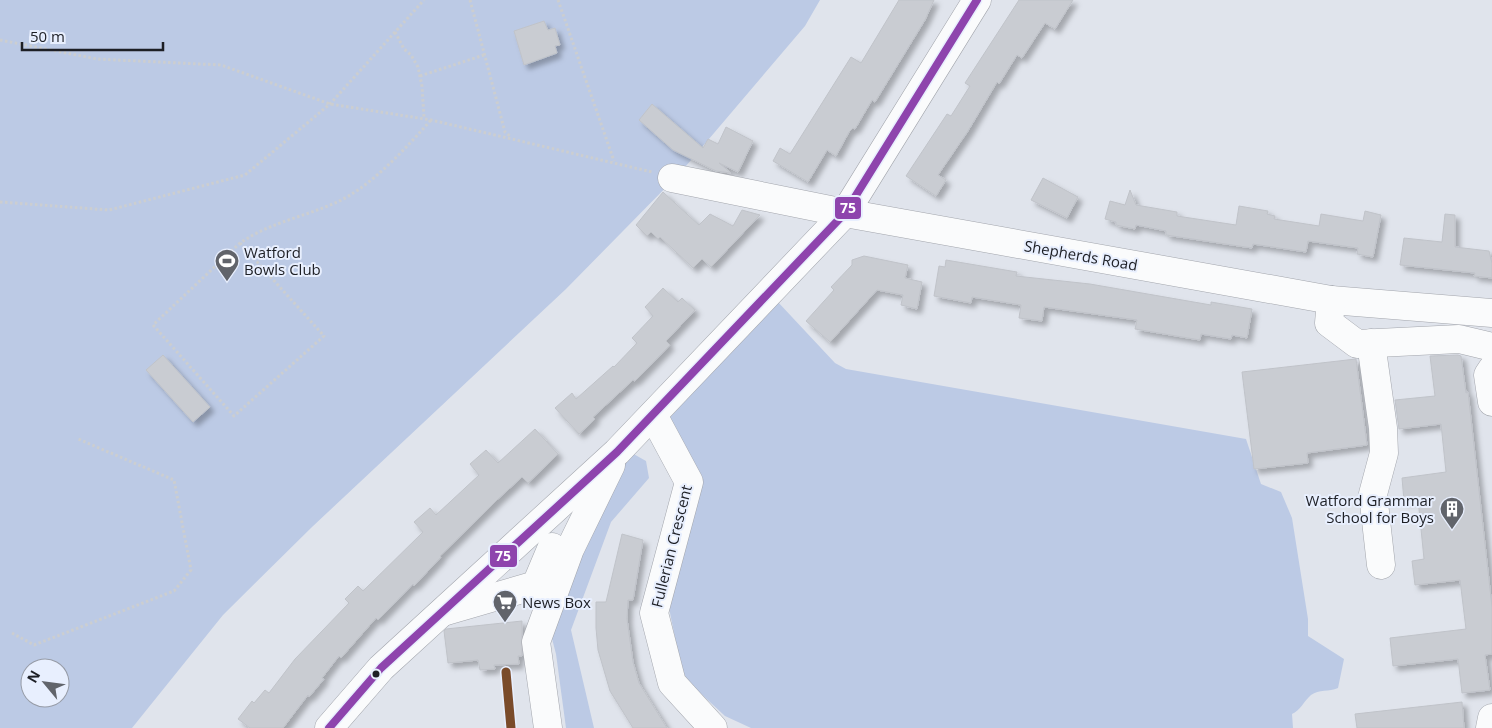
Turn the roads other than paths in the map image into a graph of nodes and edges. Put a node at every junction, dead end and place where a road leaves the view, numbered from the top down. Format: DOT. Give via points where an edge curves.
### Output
graph roads {
  1 [pos="978,0"];
  2 [pos="672,178"];
  3 [pos="845,213"];
  4 [pos="1331,300"];
  5 [pos="1492,313"];
  6 [pos="1371,343"];
  7 [pos="1492,347"];
  8 [pos="1492,369"];
  9 [pos="1492,402"];
  10 [pos="653,415"];
  11 [pos="617,452"];
  12 [pos="579,486"];
  13 [pos="1381,565"];
  14 [pos="442,612"];
  15 [pos="1492,718"];
  16 [pos="329,728"];
  17 [pos="548,728"];
  18 [pos="713,728"];
  19 [pos="1490,728"];
  1 -- 3 [label="street"];
  2 -- 3 [label="street, Shepherds Road"];
  3 -- 4 [label="street, Shepherds Road"];
  3 -- 10 [label="street"];
  4 -- 5 [label="street, Shepherds Road"];
  4 -- 6 [label="street" via="1329,323 1357,344"];
  6 -- 7 [label="street" via="1459,339"];
  6 -- 13 [label="street" via="1384,453 1373,494"];
  8 -- 9 [label="street" via="1488,375"];
  10 -- 11 [label="street"];
  10 -- 18 [label="street, Fullerian Crescent" via="689,482 654,613 672,683"];
  11 -- 12 [label="street"];
  11 -- 17 [label="street" via="570,549 536,642"];
  12 -- 14 [label="street"];
  12 -- 14 [label="street" via="536,585"];
  14 -- 16 [label="street" via="381,668"];
  15 -- 19 [label="street"];
}
